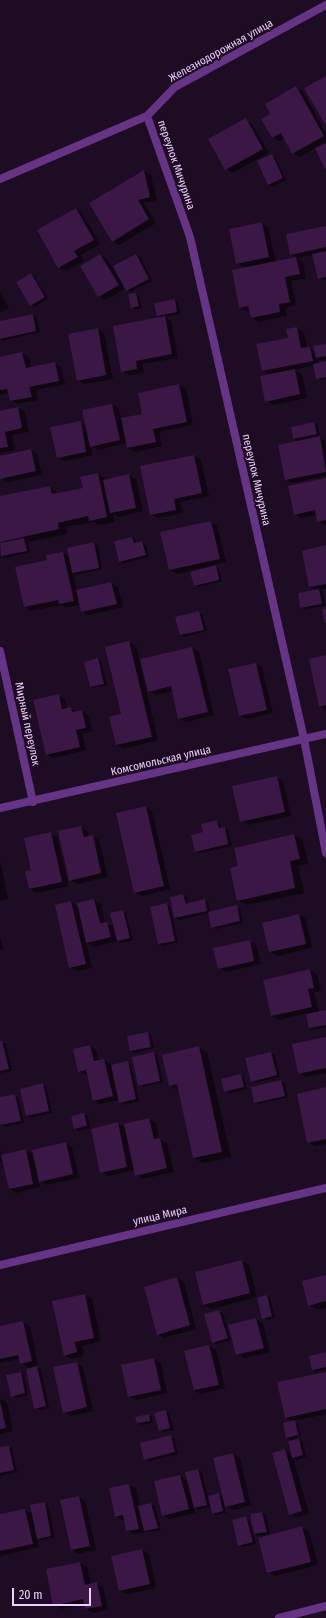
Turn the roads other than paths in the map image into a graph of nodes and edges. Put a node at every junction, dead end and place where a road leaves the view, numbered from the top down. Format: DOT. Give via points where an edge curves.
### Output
graph roads {
  1 [pos="326,6"];
  2 [pos="147,116"];
  3 [pos="0,179"];
  4 [pos="0,651"];
  5 [pos="326,734"];
  6 [pos="304,739"];
  7 [pos="32,802"];
  8 [pos="0,808"];
  9 [pos="326,853"];
  10 [pos="326,1188"];
  11 [pos="0,1265"];
  12 [pos="326,1606"];
  13 [pos="279,1618"];
  1 -- 2 [label="street, Железнодорожная улица" via="175,87"];
  2 -- 3 [label="street, Железнодорожная улица"];
  2 -- 6 [label="street, переулок Мичурина" via="190,237"];
  4 -- 7 [label="street, Мирный переулок"];
  5 -- 6 [label="street, Комсомольская улица"];
  6 -- 7 [label="street, Комсомольская улица"];
  6 -- 9 [label="street, переулок Мичурина"];
  7 -- 8 [label="street, Комсомольская улица"];
  10 -- 11 [label="street, улица Мира"];
  12 -- 13 [label="street"];
}
